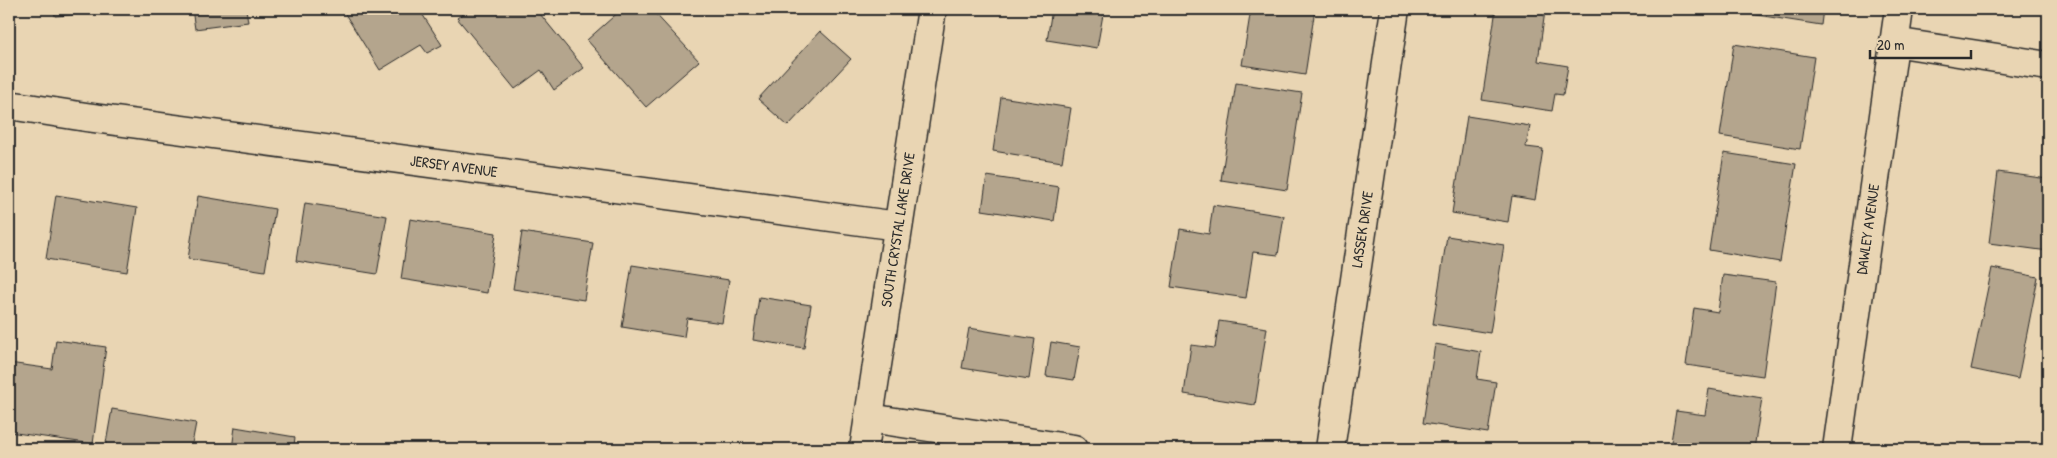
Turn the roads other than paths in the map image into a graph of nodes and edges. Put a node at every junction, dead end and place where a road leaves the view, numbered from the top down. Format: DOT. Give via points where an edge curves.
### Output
graph roads {
  1 [pos="932,9"];
  2 [pos="1396,9"];
  3 [pos="1899,9"];
  4 [pos="1894,42"];
  5 [pos="2048,66"];
  6 [pos="9,105"];
  7 [pos="898,226"];
  8 [pos="869,418"];
  9 [pos="864,449"];
  10 [pos="1074,449"];
  11 [pos="1330,449"];
  12 [pos="1836,449"];
  1 -- 7 [label="street, SOUTH CRYSTAL LAKE DRIVE"];
  2 -- 11 [label="street, LASSEK DRIVE"];
  3 -- 4 [label="street, DAWLEY AVENUE"];
  4 -- 5 [label="street"];
  4 -- 12 [label="street, DAWLEY AVENUE"];
  6 -- 7 [label="street, JERSEY AVENUE"];
  7 -- 8 [label="street, SOUTH CRYSTAL LAKE DRIVE"];
  8 -- 9 [label="street, SOUTH CRYSTAL LAKE DRIVE"];
  8 -- 10 [label="street"];
}
